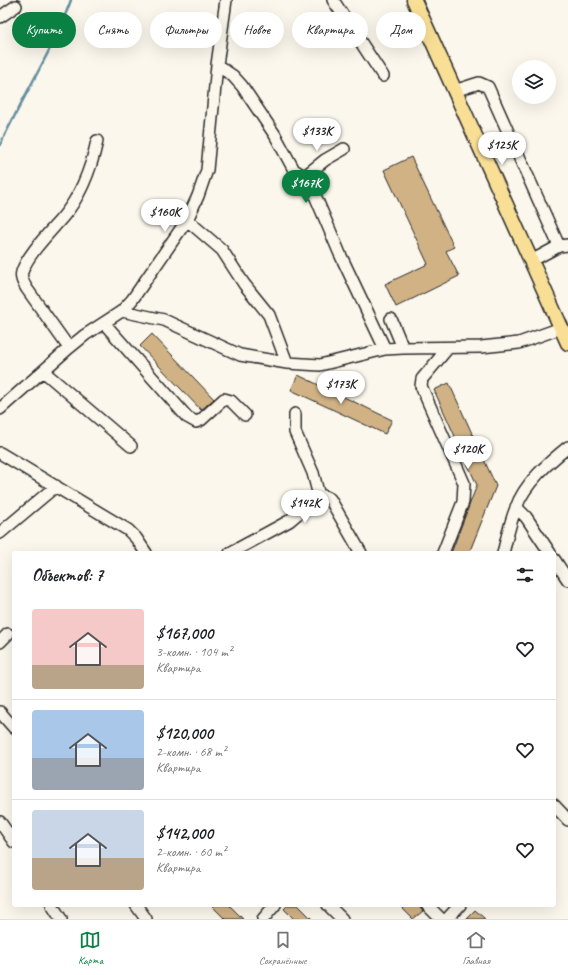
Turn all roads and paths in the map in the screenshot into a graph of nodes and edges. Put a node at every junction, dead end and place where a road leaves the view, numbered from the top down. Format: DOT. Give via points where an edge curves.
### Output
graph roads {
  1 [pos="226,0"];
  2 [pos="333,0"];
  3 [pos="414,0"];
  4 [pos="16,6"];
  5 [pos="0,17"];
  6 [pos="217,65"];
  7 [pos="384,76"];
  8 [pos="454,91"];
  9 [pos="97,141"];
  10 [pos="344,149"];
  11 [pos="305,176"];
  12 [pos="187,220"];
  13 [pos="564,246"];
  14 [pos="531,262"];
  15 [pos="122,311"];
  16 [pos="391,320"];
  17 [pos="104,323"];
  18 [pos="561,328"];
  19 [pos="568,343"];
  20 [pos="69,348"];
  21 [pos="403,348"];
  22 [pos="448,348"];
  23 [pos="385,349"];
  24 [pos="288,363"];
  25 [pos="43,371"];
  26 [pos="0,409"];
  27 [pos="295,414"];
  28 [pos="245,415"];
  29 [pos="131,446"];
  30 [pos="568,447"];
  31 [pos="0,453"];
  32 [pos="56,486"];
  33 [pos="319,496"];
  34 [pos="516,507"];
  35 [pos="0,533"];
  36 [pos="248,549"];
  37 [pos="145,551"];
  38 [pos="360,551"];
  39 [pos="444,551"];
  40 [pos="504,551"];
  41 [pos="549,551"];
  42 [pos="556,562"];
  43 [pos="568,580"];
  44 [pos="8,634"];
  45 [pos="0,642"];
  46 [pos="0,712"];
  47 [pos="12,726"];
  48 [pos="556,807"];
  49 [pos="568,820"];
  50 [pos="0,822"];
  51 [pos="12,839"];
  52 [pos="53,907"];
  53 [pos="137,907"];
  54 [pos="273,907"];
  55 [pos="330,907"];
  56 [pos="429,907"];
  57 [pos="458,907"];
  58 [pos="61,919"];
  59 [pos="146,919"];
  60 [pos="263,919"];
  61 [pos="342,919"];
  62 [pos="441,919"];
  63 [pos="447,919"];
  1 -- 6 [label="street"];
  2 -- 7 [label="street"];
  3 -- 8 [label="main road"];
  4 -- 5 [label="street"];
  6 -- 11 [label="street" via="242,86 275,135 294,170"];
  6 -- 12 [label="street" via="207,170"];
  8 -- 13 [label="street" via="480,83 488,87"];
  8 -- 14 [label="main road"];
  9 -- 20 [label="street" via="91,167 81,190 62,218 41,241 21,273 27,289"];
  10 -- 11 [label="street"];
  11 -- 23 [label="street"];
  12 -- 15 [label="street"];
  12 -- 24 [label="street" via="222,250 244,284 269,315"];
  13 -- 14 [label="street"];
  14 -- 18 [label="main road"];
  15 -- 17 [label="street"];
  15 -- 24 [label="street" via="164,320 240,355"];
  16 -- 21 [label="street"];
  17 -- 20 [label="street"];
  17 -- 28 [label="street" via="187,417 196,422 201,420 224,399 231,401"];
  18 -- 19 [label="main road"];
  18 -- 22 [label="street" via="518,343 481,348"];
  20 -- 25 [label="street"];
  21 -- 22 [label="street"];
  21 -- 23 [label="street"];
  22 -- 39 [label="street" via="422,379 421,386 464,483 463,502"];
  23 -- 24 [label="street" via="320,365"];
  25 -- 26 [label="street"];
  25 -- 29 [label="street"];
  27 -- 33 [label="street" via="295,432 313,473"];
  30 -- 34 [label="street" via="535,478"];
  31 -- 32 [label="street"];
  32 -- 35 [label="street"];
  32 -- 37 [label="street" via="128,530"];
  33 -- 36 [label="street" via="289,521"];
  33 -- 38 [label="street" via="330,499"];
  34 -- 40 [label="street"];
  34 -- 41 [label="street" via="526,517"];
  42 -- 43 [label="street"];
  44 -- 45 [label="street"];
  46 -- 47 [label="street"];
  48 -- 49 [label="street"];
  50 -- 51 [label="street"];
  52 -- 58 [label="street"];
  53 -- 59 [label="street"];
  54 -- 60 [label="street"];
  55 -- 61 [label="street"];
  56 -- 62 [label="street"];
  57 -- 63 [label="street"];
}
